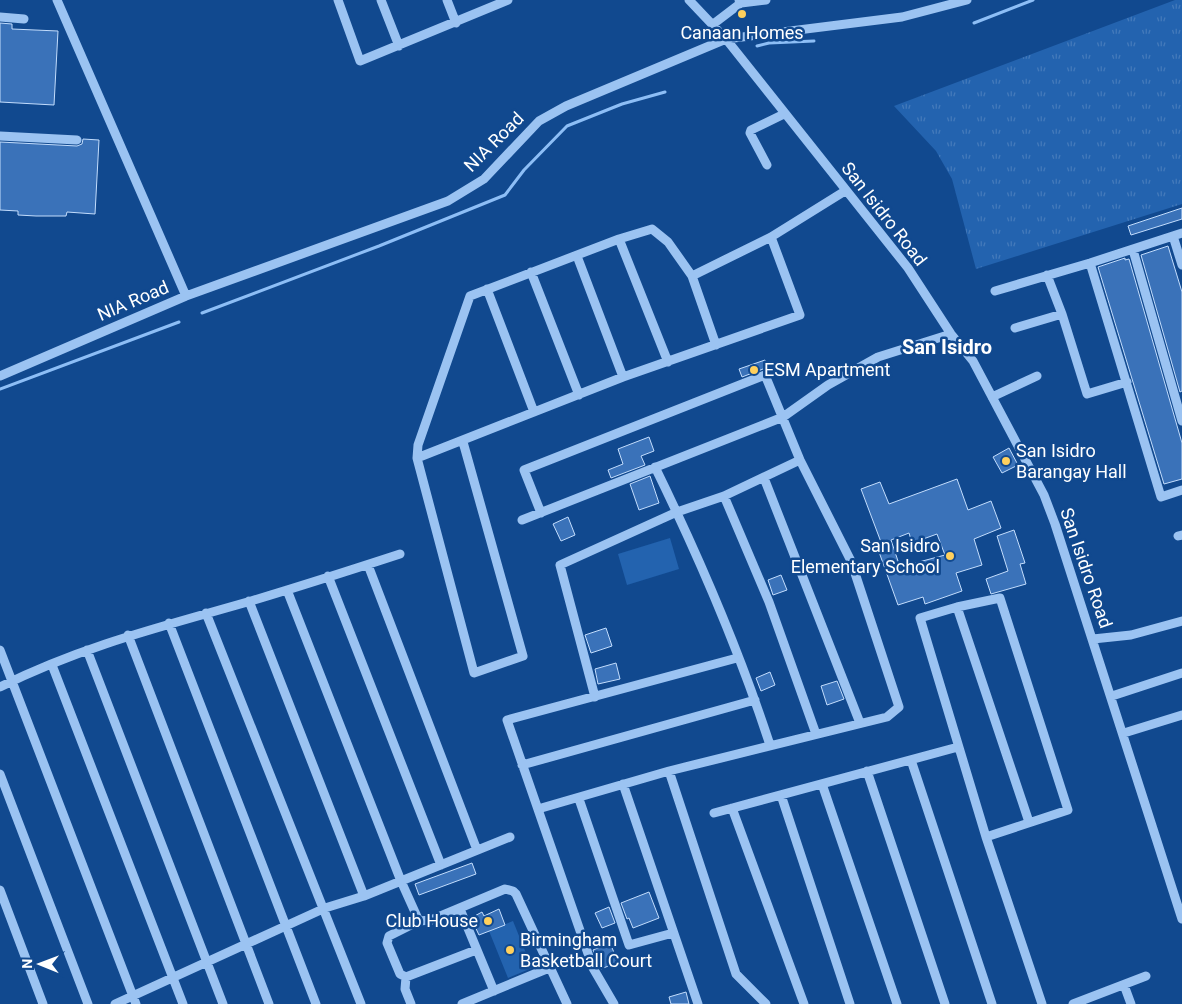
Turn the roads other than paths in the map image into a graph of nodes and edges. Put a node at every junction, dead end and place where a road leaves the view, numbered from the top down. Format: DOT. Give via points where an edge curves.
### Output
graph roads {
  1 [pos="57,0"];
  2 [pos="338,0"];
  3 [pos="381,0"];
  4 [pos="447,0"];
  5 [pos="689,0"];
  6 [pos="766,0"];
  7 [pos="967,0"];
  8 [pos="505,1"];
  9 [pos="740,2"];
  10 [pos="0,17"];
  11 [pos="24,19"];
  12 [pos="456,23"];
  13 [pos="712,25"];
  14 [pos="726,39"];
  15 [pos="399,46"];
  16 [pos="784,114"];
  17 [pos="0,136"];
  18 [pos="77,140"];
  19 [pos="768,165"];
  20 [pos="845,191"];
  21 [pos="1178,234"];
  22 [pos="771,237"];
  23 [pos="619,240"];
  24 [pos="1133,250"];
  25 [pos="577,256"];
  26 [pos="1090,263"];
  27 [pos="1182,265"];
  28 [pos="531,272"];
  29 [pos="1047,275"];
  30 [pos="692,276"];
  31 [pos="487,289"];
  32 [pos="995,291"];
  33 [pos="186,296"];
  34 [pos="1062,314"];
  35 [pos="1015,328"];
  36 [pos="951,334"];
  37 [pos="716,345"];
  38 [pos="668,362"];
  39 [pos="0,376"];
  40 [pos="1036,376"];
  41 [pos="623,377"];
  42 [pos="1127,382"];
  43 [pos="579,395"];
  44 [pos="992,397"];
  45 [pos="534,412"];
  46 [pos="783,417"];
  47 [pos="1182,421"];
  48 [pos="462,442"];
  49 [pos="417,458"];
  50 [pos="800,460"];
  51 [pos="655,467"];
  52 [pos="764,478"];
  53 [pos="1182,490"];
  54 [pos="724,496"];
  55 [pos="677,512"];
  56 [pos="541,513"];
  57 [pos="522,520"];
  58 [pos="400,554"];
  59 [pos="368,564"];
  60 [pos="328,576"];
  61 [pos="287,590"];
  62 [pos="249,601"];
  63 [pos="957,607"];
  64 [pos="206,612"];
  65 [pos="1182,622"];
  66 [pos="169,623"];
  67 [pos="128,635"];
  68 [pos="1093,639"];
  69 [pos="0,650"];
  70 [pos="87,650"];
  71 [pos="737,658"];
  72 [pos="52,665"];
  73 [pos="1182,673"];
  74 [pos="11,681"];
  75 [pos="0,687"];
  76 [pos="1112,696"];
  77 [pos="595,697"];
  78 [pos="755,700"];
  79 [pos="1182,715"];
  80 [pos="860,723"];
  81 [pos="1124,733"];
  82 [pos="816,734"];
  83 [pos="770,745"];
  84 [pos="958,747"];
  85 [pos="911,760"];
  86 [pos="522,765"];
  87 [pos="669,771"];
  88 [pos="867,771"];
  89 [pos="0,774"];
  90 [pos="624,784"];
  91 [pos="822,784"];
  92 [pos="781,795"];
  93 [pos="579,799"];
  94 [pos="732,808"];
  95 [pos="538,810"];
  96 [pos="714,813"];
  97 [pos="1029,822"];
  98 [pos="986,837"];
  99 [pos="510,838"];
  100 [pos="478,850"];
  101 [pos="441,865"];
  102 [pos="401,881"];
  103 [pos="0,890"];
  104 [pos="364,896"];
  105 [pos="324,908"];
  106 [pos="460,909"];
  107 [pos="1182,919"];
  108 [pos="419,921"];
  109 [pos="285,925"];
  110 [pos="673,933"];
  111 [pos="246,943"];
  112 [pos="476,950"];
  113 [pos="206,962"];
  114 [pos="549,968"];
  115 [pos="1146,976"];
  116 [pos="172,977"];
  117 [pos="406,978"];
  118 [pos="1124,985"];
  119 [pos="494,991"];
  120 [pos="134,1000"];
  121 [pos="1086,1002"];
  122 [pos="43,1004"];
  123 [pos="88,1004"];
  124 [pos="115,1004"];
  125 [pos="183,1004"];
  126 [pos="223,1004"];
  127 [pos="269,1004"];
  128 [pos="316,1004"];
  129 [pos="361,1004"];
  130 [pos="411,1004"];
  131 [pos="462,1004"];
  132 [pos="567,1004"];
  133 [pos="614,1004"];
  134 [pos="698,1004"];
  135 [pos="766,1004"];
  136 [pos="804,1004"];
  137 [pos="850,1004"];
  138 [pos="897,1004"];
  139 [pos="945,1004"];
  140 [pos="992,1004"];
  141 [pos="1042,1004"];
  142 [pos="1073,1004"];
  143 [pos="1131,1004"];
  1 -- 33 [label="street"];
  2 -- 15 [label="street" via="360,61"];
  3 -- 15 [label="street"];
  4 -- 12 [label="street"];
  5 -- 13 [label="street, San Isidro Road"];
  6 -- 9 [label="street"];
  7 -- 14 [label="street, NIA Road" via="902,17"];
  8 -- 12 [label="street"];
  9 -- 13 [label="street"];
  10 -- 11 [label="street"];
  12 -- 15 [label="street"];
  13 -- 14 [label="street, San Isidro Road"];
  14 -- 16 [label="street, San Isidro Road"];
  14 -- 33 [label="street, NIA Road" via="566,106 538,121 484,179 448,201"];
  16 -- 19 [label="street" via="750,133"];
  16 -- 20 [label="street, San Isidro Road"];
  17 -- 18 [label="street"];
  20 -- 22 [label="street"];
  20 -- 36 [label="street, San Isidro Road" via="908,268"];
  21 -- 24 [label="street"];
  21 -- 27 [label="street"];
  22 -- 30 [label="street"];
  22 -- 37 [label="street" via="800,315"];
  23 -- 25 [label="street"];
  23 -- 30 [label="street" via="652,229 668,242"];
  23 -- 38 [label="street"];
  24 -- 26 [label="street"];
  24 -- 47 [label="street"];
  25 -- 28 [label="street"];
  25 -- 41 [label="street"];
  26 -- 29 [label="street"];
  26 -- 42 [label="street"];
  28 -- 31 [label="street"];
  28 -- 43 [label="street"];
  29 -- 32 [label="street"];
  29 -- 34 [label="street"];
  30 -- 37 [label="street"];
  31 -- 45 [label="street"];
  31 -- 49 [label="street" via="470,296 418,445"];
  33 -- 39 [label="street, NIA Road"];
  34 -- 35 [label="street"];
  34 -- 42 [label="street" via="1087,394"];
  36 -- 44 [label="street, San Isidro Road" via="973,361"];
  36 -- 46 [label="street" via="878,357 828,384"];
  37 -- 38 [label="street"];
  38 -- 41 [label="street"];
  40 -- 44 [label="street"];
  41 -- 43 [label="street"];
  42 -- 53 [label="street" via="1161,496"];
  43 -- 45 [label="street"];
  44 -- 68 [label="street, San Isidro Road" via="1044,495"];
  45 -- 48 [label="street"];
  46 -- 50 [label="street"];
  46 -- 51 [label="street"];
  46 -- 56 [label="street" via="765,374 524,470"];
  48 -- 49 [label="street"];
  48 -- 49 [label="street" via="523,656 474,673"];
  50 -- 52 [label="street"];
  50 -- 80 [label="street" via="851,562 899,707 887,717"];
  51 -- 55 [label="street"];
  51 -- 56 [label="street"];
  52 -- 54 [label="street"];
  52 -- 80 [label="street"];
  54 -- 55 [label="street"];
  54 -- 82 [label="street" via="769,602"];
  55 -- 71 [label="street"];
  55 -- 77 [label="street" via="560,565"];
  56 -- 57 [label="street"];
  58 -- 59 [label="street"];
  59 -- 60 [label="street"];
  59 -- 100 [label="street"];
  60 -- 61 [label="street"];
  60 -- 101 [label="street"];
  61 -- 62 [label="street"];
  61 -- 102 [label="street"];
  62 -- 64 [label="street"];
  62 -- 104 [label="street"];
  63 -- 84 [label="street" via="920,618"];
  63 -- 97 [label="street"];
  63 -- 97 [label="street" via="1000,598 1068,810"];
  64 -- 66 [label="street"];
  64 -- 105 [label="street"];
  65 -- 68 [label="street" via="1131,635"];
  66 -- 67 [label="street"];
  66 -- 109 [label="street"];
  67 -- 70 [label="street"];
  67 -- 111 [label="street"];
  68 -- 76 [label="street, San Isidro Road"];
  69 -- 74 [label="street"];
  70 -- 72 [label="street"];
  70 -- 113 [label="street"];
  71 -- 77 [label="street"];
  71 -- 78 [label="street"];
  72 -- 74 [label="street"];
  72 -- 116 [label="street"];
  73 -- 76 [label="street"];
  74 -- 75 [label="street"];
  74 -- 120 [label="street"];
  76 -- 81 [label="street, San Isidro Road"];
  77 -- 86 [label="street" via="507,720"];
  78 -- 83 [label="street"];
  78 -- 86 [label="street"];
  79 -- 81 [label="street"];
  80 -- 82 [label="street"];
  81 -- 107 [label="street, San Isidro Road"];
  82 -- 83 [label="street"];
  83 -- 87 [label="street"];
  84 -- 85 [label="street"];
  84 -- 98 [label="street"];
  85 -- 88 [label="street"];
  85 -- 140 [label="street"];
  86 -- 95 [label="street"];
  87 -- 90 [label="street"];
  87 -- 135 [label="street" via="736,974"];
  88 -- 91 [label="street"];
  88 -- 139 [label="street"];
  89 -- 123 [label="street"];
  90 -- 93 [label="street"];
  90 -- 110 [label="street"];
  91 -- 92 [label="street"];
  91 -- 138 [label="street"];
  92 -- 94 [label="street"];
  92 -- 137 [label="street"];
  93 -- 95 [label="street"];
  93 -- 110 [label="street" via="629,945"];
  94 -- 96 [label="street"];
  94 -- 136 [label="street"];
  95 -- 133 [label="street" via="594,968"];
  97 -- 98 [label="street"];
  98 -- 141 [label="street"];
  99 -- 100 [label="street"];
  100 -- 101 [label="street"];
  101 -- 102 [label="street"];
  102 -- 104 [label="street"];
  102 -- 108 [label="street"];
  103 -- 122 [label="street"];
  104 -- 105 [label="street"];
  105 -- 109 [label="street"];
  105 -- 129 [label="street"];
  106 -- 108 [label="street"];
  106 -- 112 [label="street"];
  106 -- 114 [label="street" via="505,890 513,891"];
  108 -- 117 [label="street" via="387,939 400,974"];
  109 -- 111 [label="street"];
  109 -- 128 [label="street"];
  110 -- 134 [label="street"];
  111 -- 113 [label="street"];
  111 -- 127 [label="street"];
  112 -- 117 [label="street"];
  112 -- 119 [label="street"];
  113 -- 116 [label="street"];
  113 -- 126 [label="street"];
  114 -- 119 [label="street"];
  114 -- 132 [label="street"];
  115 -- 118 [label="street"];
  116 -- 120 [label="street"];
  116 -- 125 [label="street"];
  117 -- 130 [label="street" via="405,989"];
  118 -- 121 [label="street"];
  118 -- 143 [label="street"];
  119 -- 131 [label="street"];
  120 -- 124 [label="street"];
  121 -- 142 [label="street"];
}
